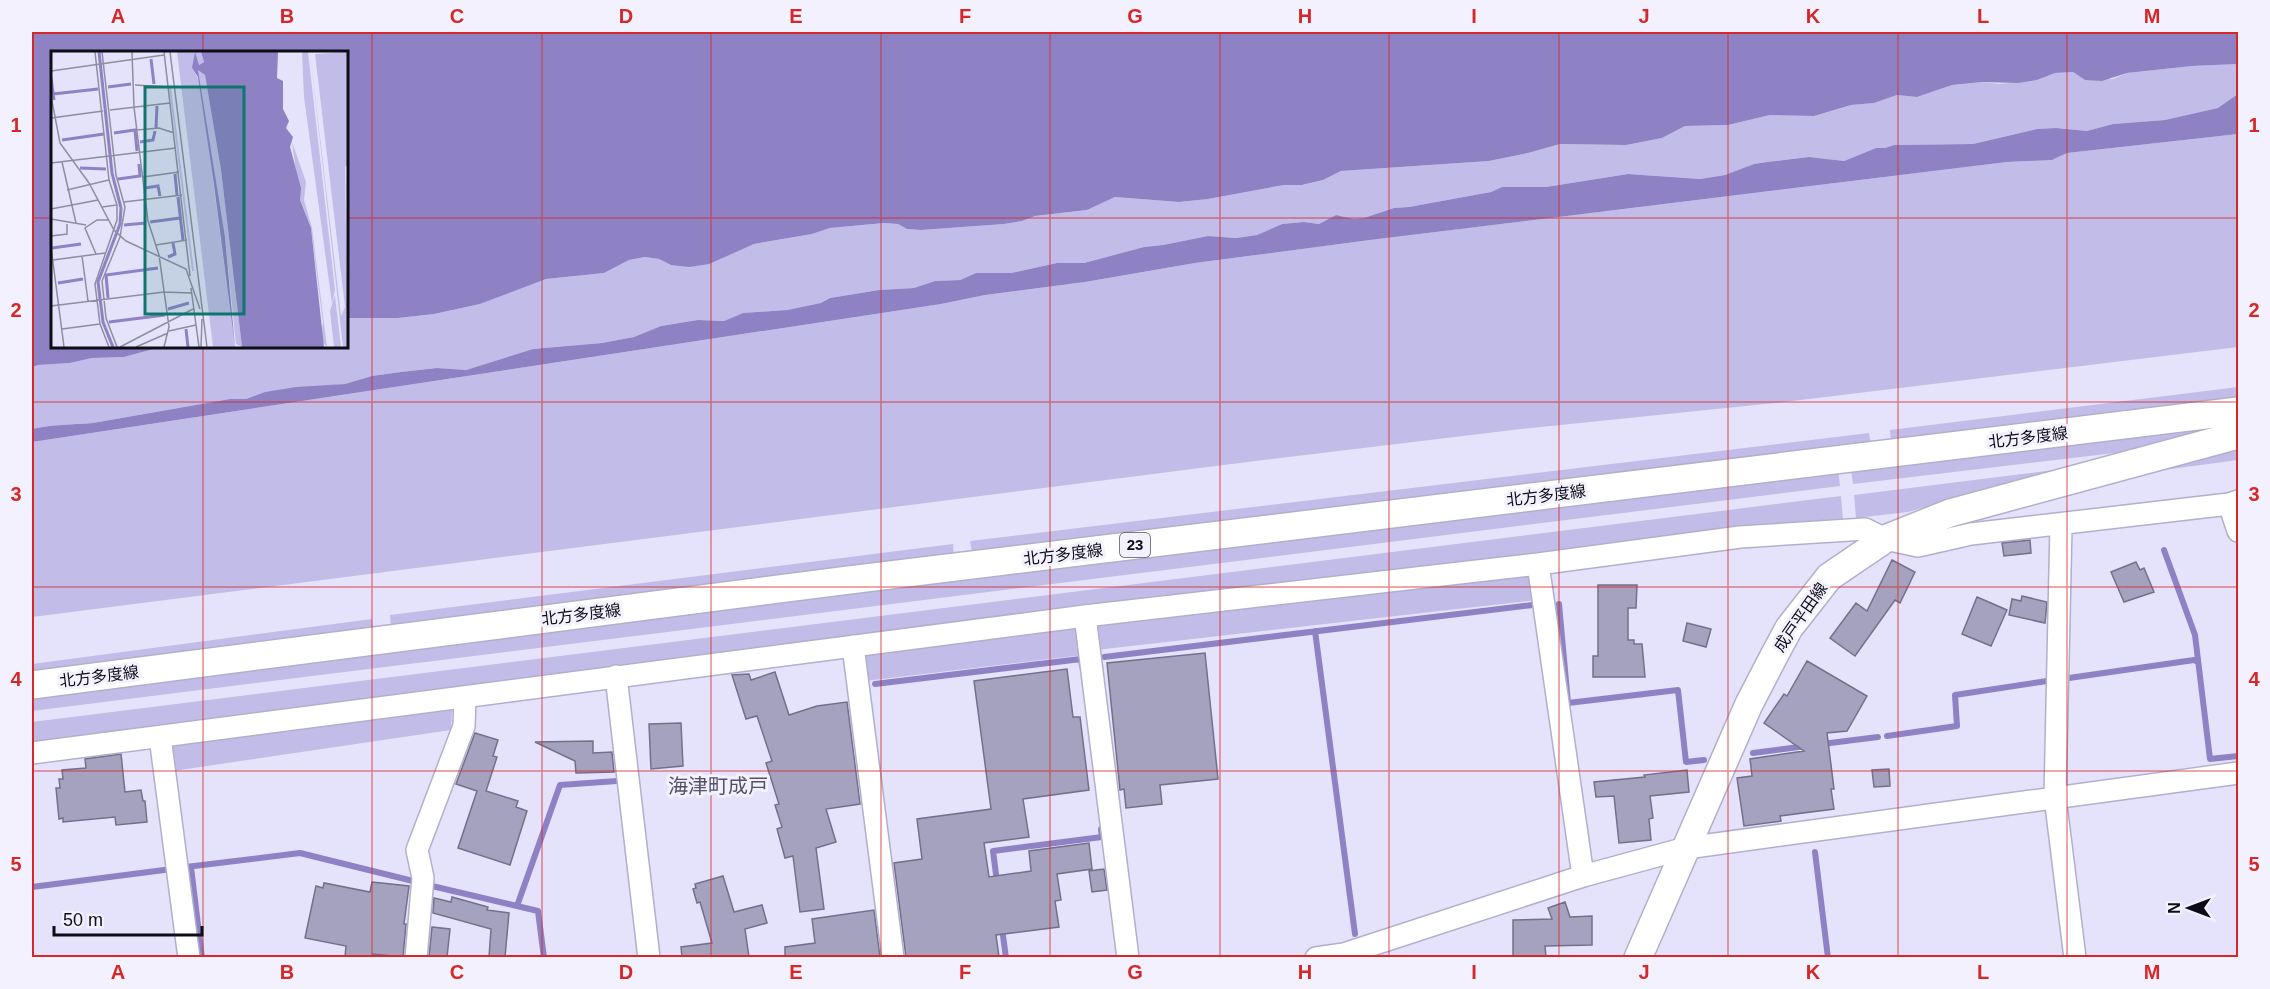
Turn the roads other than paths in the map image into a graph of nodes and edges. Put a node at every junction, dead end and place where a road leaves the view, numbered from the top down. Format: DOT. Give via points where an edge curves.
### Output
graph roads {
  1 [pos="2238,411"];
  2 [pos="2238,435"];
  3 [pos="2234,502"];
  4 [pos="2061,525"];
  5 [pos="2238,531"];
  6 [pos="1885,539"];
  7 [pos="1538,564"];
  8 [pos="1085,616"];
  9 [pos="854,646"];
  10 [pos="616,676"];
  11 [pos="32,685"];
  12 [pos="465,697"];
  13 [pos="160,737"];
  14 [pos="32,753"];
  15 [pos="2238,773"];
  16 [pos="2055,797"];
  17 [pos="1686,848"];
  18 [pos="1583,876"];
  19 [pos="189,957"];
  20 [pos="416,957"];
  21 [pos="649,957"];
  22 [pos="893,957"];
  23 [pos="1128,957"];
  24 [pos="1316,957"];
  25 [pos="1638,957"];
  26 [pos="2075,957"];
  1 -- 11 [label="main road, 北方多度線 / 23" via="861,578"];
  2 -- 6 [label="main road, 成戸平田線" via="1950,513"];
  3 -- 4 [label="street"];
  3 -- 5 [label="street"];
  4 -- 6 [label="street" via="1971,534 1918,546"];
  4 -- 16 [label="street"];
  6 -- 7 [label="street" via="1865,529 1740,537"];
  6 -- 17 [label="main road, 成戸平田線" via="1828,577 1789,628 1749,704"];
  7 -- 8 [label="street"];
  7 -- 18 [label="street"];
  8 -- 9 [label="street"];
  8 -- 23 [label="street"];
  9 -- 10 [label="street"];
  9 -- 22 [label="street"];
  10 -- 12 [label="street"];
  10 -- 21 [label="street"];
  12 -- 13 [label="street"];
  12 -- 20 [label="street" via="464,726 417,850 423,878"];
  13 -- 14 [label="street"];
  13 -- 19 [label="street"];
  15 -- 16 [label="street"];
  16 -- 17 [label="street"];
  16 -- 26 [label="street"];
  17 -- 18 [label="street"];
  17 -- 25 [label="main road, 成戸平田線"];
  18 -- 24 [label="street" via="1344,954"];
}
